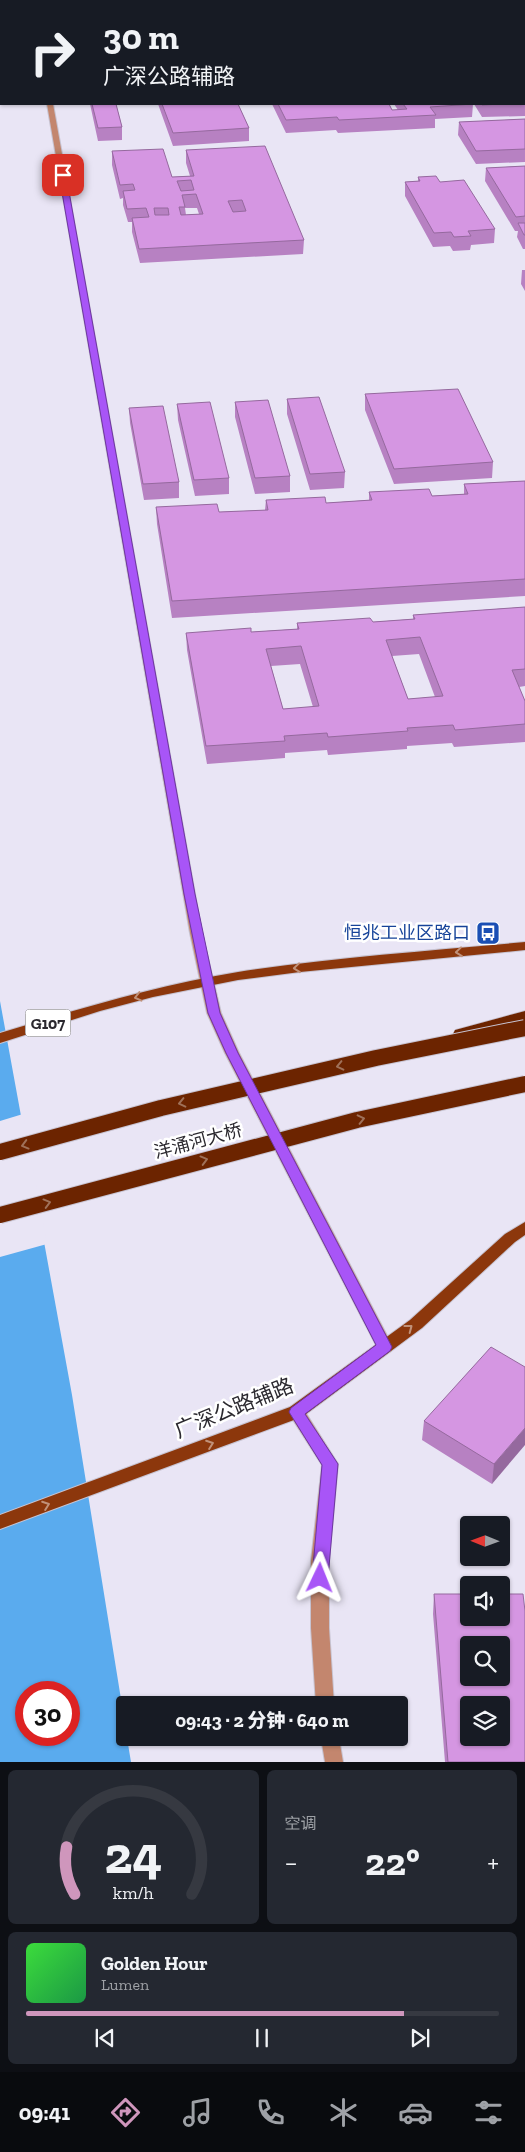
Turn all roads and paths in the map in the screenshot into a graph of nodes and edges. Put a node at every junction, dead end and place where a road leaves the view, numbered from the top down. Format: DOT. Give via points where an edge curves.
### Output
graph roads {
  1 [pos="50,105"];
  2 [pos="525,946"];
  3 [pos="207,982"];
  4 [pos="525,1016"];
  5 [pos="525,1028"];
  6 [pos="0,1038"];
  7 [pos="376,1058"];
  8 [pos="525,1084"];
  9 [pos="0,1152"];
  10 [pos="0,1215"];
  11 [pos="525,1228"];
  12 [pos="385,1347"];
  13 [pos="296,1412"];
  14 [pos="0,1522"];
  15 [pos="324,1696"];
  16 [pos="331,1746"];
  17 [pos="334,1762"];
  1 -- 3 [label="street"];
  2 -- 3 [label="main road, one-way" via="269,971"];
  3 -- 6 [label="main road, G107, one-way" via="96,1008"];
  3 -- 12 [label="street" via="214,1013 232,1053"];
  4 -- 7 [label="highway, bridge"];
  5 -- 7 [label="highway, bridge"];
  7 -- 9 [label="highway, one-way, bridge" via="161,1108"];
  10 -- 8 [label="highway, 洋涌河大桥, one-way, bridge" via="357,1120"];
  12 -- 11 [label="main road, 广深公路辅路, one-way" via="416,1324"];
  12 -- 13 [label="main road, 广深公路辅路"];
  14 -- 13 [label="main road, 广深公路辅路, one-way"];
  13 -- 15 [label="street" via="330,1464 320,1562"];
  16 -- 17 [label="street"];
}
